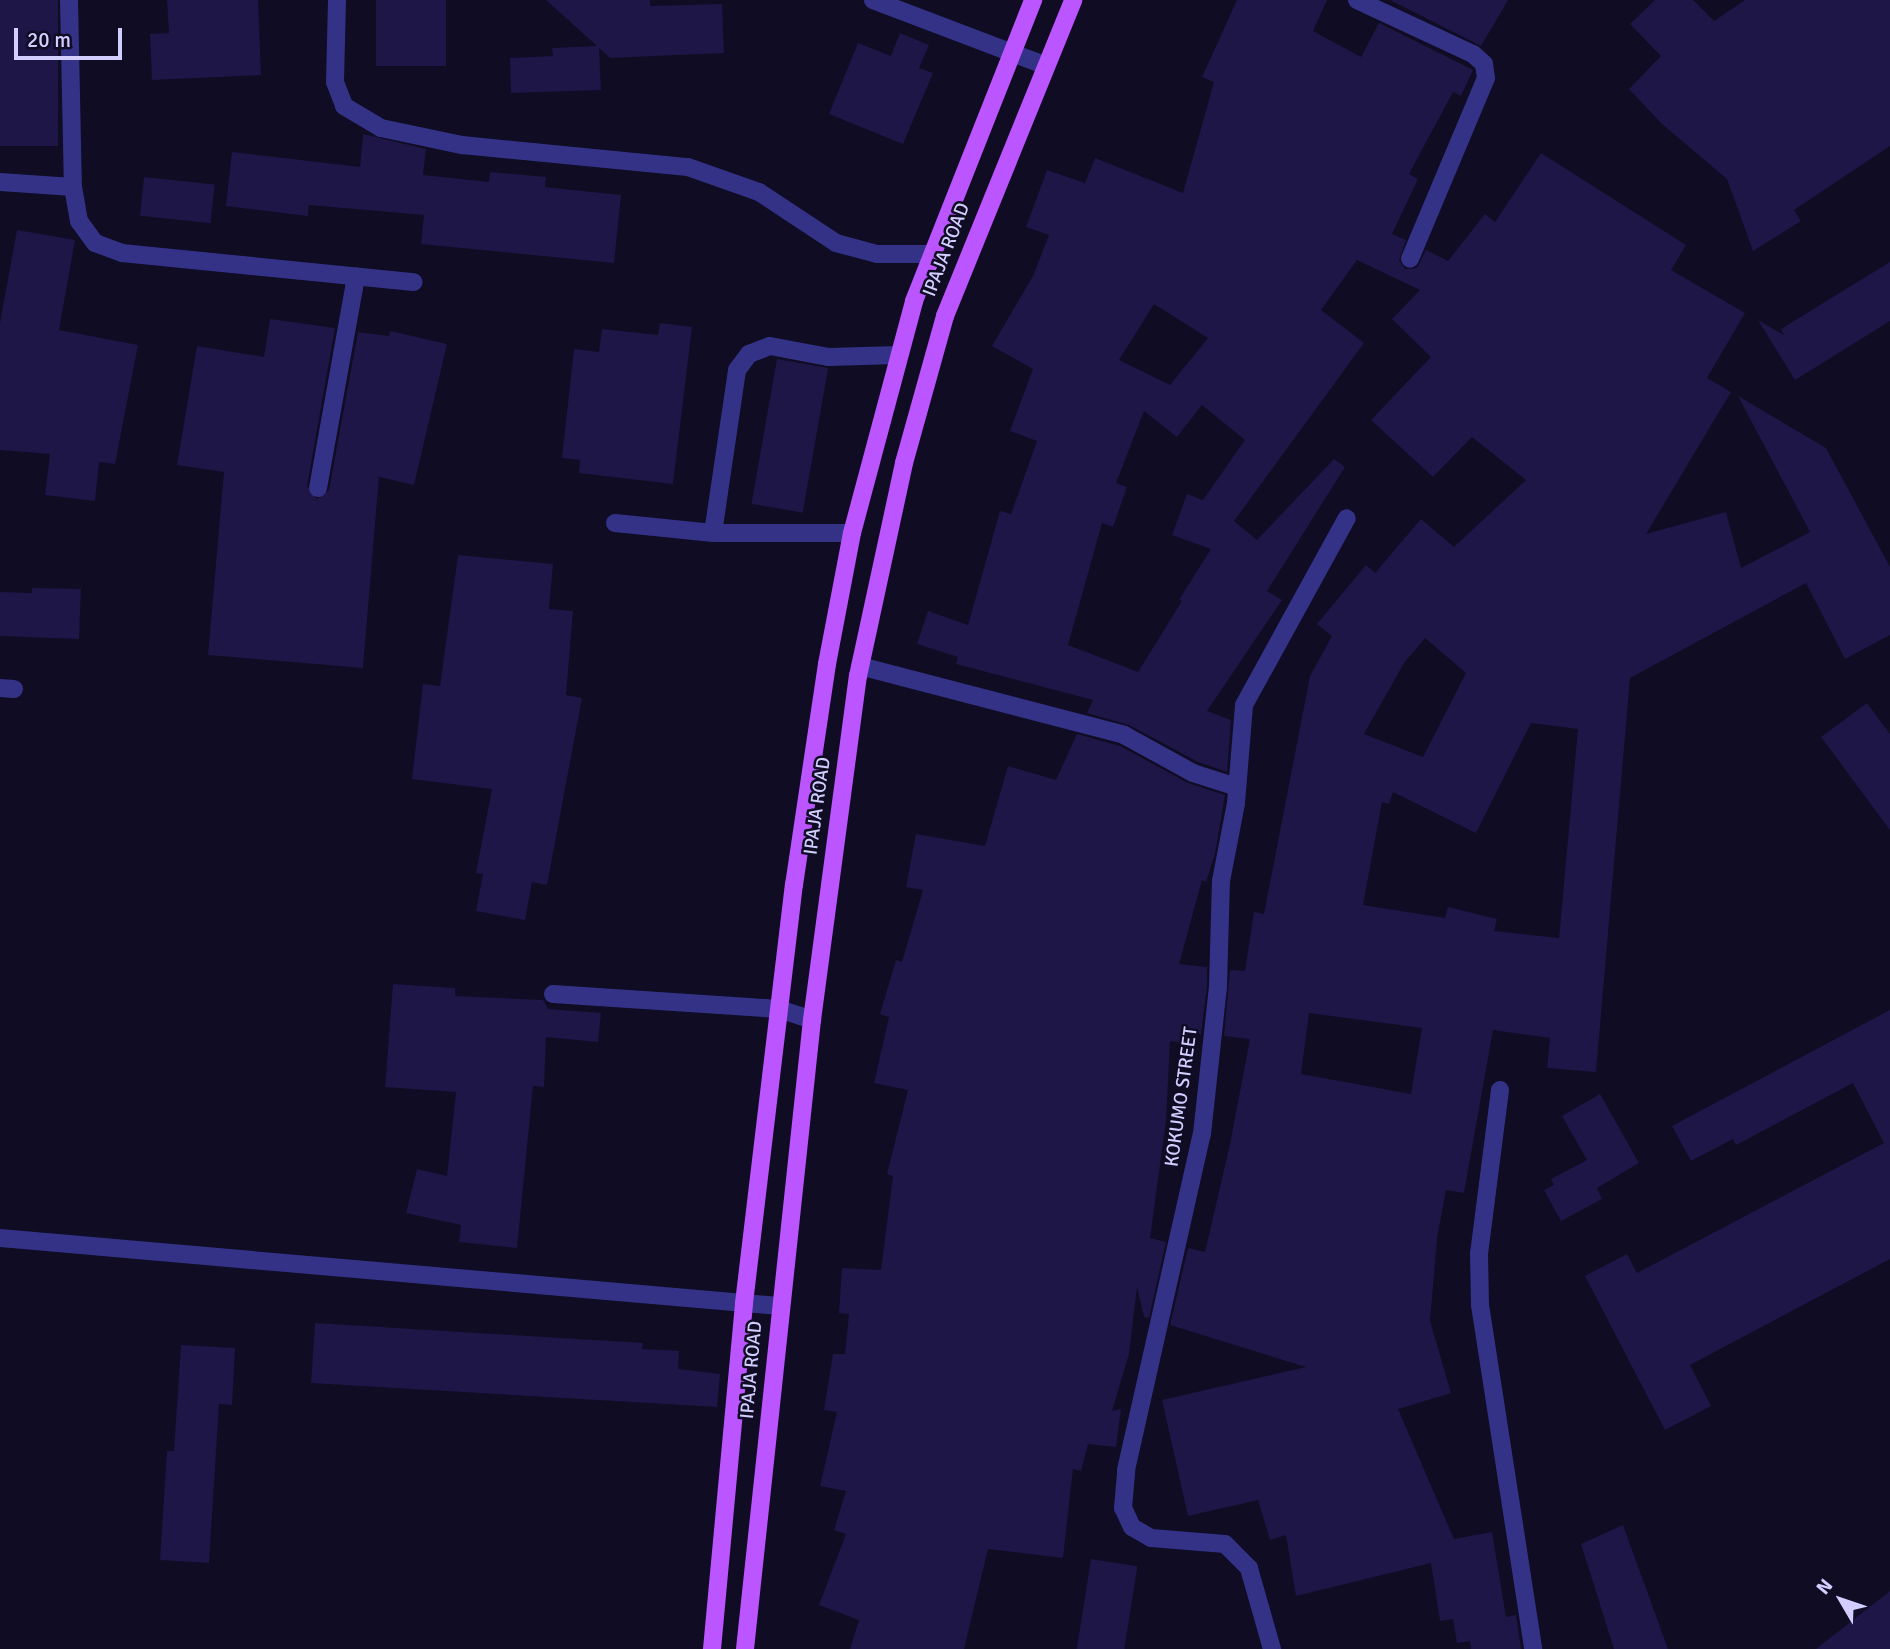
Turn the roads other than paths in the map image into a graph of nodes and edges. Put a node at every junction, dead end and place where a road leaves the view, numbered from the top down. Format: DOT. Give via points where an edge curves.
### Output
graph roads {
  1 [pos="69,0"];
  2 [pos="337,0"];
  3 [pos="873,0"];
  4 [pos="1033,0"];
  5 [pos="1073,0"];
  6 [pos="1357,0"];
  7 [pos="1010,50"];
  8 [pos="1044,65"];
  9 [pos="0,182"];
  10 [pos="72,187"];
  11 [pos="932,254"];
  12 [pos="1410,259"];
  13 [pos="356,276"];
  14 [pos="414,282"];
  15 [pos="898,355"];
  16 [pos="875,449"];
  17 [pos="904,463"];
  18 [pos="318,488"];
  19 [pos="1347,518"];
  20 [pos="615,523"];
  21 [pos="713,533"];
  22 [pos="852,533"];
  23 [pos="860,666"];
  24 [pos="1237,786"];
  25 [pos="552,993"];
  26 [pos="779,1009"];
  27 [pos="812,1020"];
  28 [pos="1500,1090"];
  29 [pos="0,1238"];
  30 [pos="744,1303"];
  31 [pos="779,1306"];
  32 [pos="712,1649"];
  33 [pos="745,1649"];
  34 [pos="1272,1649"];
  35 [pos="1533,1649"];
  1 -- 10 [label="street"];
  2 -- 11 [label="street" via="335,82 344,106 381,128 462,145 688,167 759,192 836,243 877,254"];
  3 -- 7 [label="street"];
  4 -- 7 [label="main road, IPAJA ROAD"];
  5 -- 8 [label="main road, IPAJA ROAD"];
  6 -- 12 [label="street" via="1473,54 1484,64 1486,78"];
  7 -- 8 [label="street"];
  7 -- 11 [label="main road, IPAJA ROAD"];
  8 -- 17 [label="main road, IPAJA ROAD" via="945,316"];
  9 -- 10 [label="street"];
  10 -- 13 [label="street" via="79,221 96,243 122,253"];
  11 -- 15 [label="main road, IPAJA ROAD"];
  13 -- 14 [label="street"];
  13 -- 18 [label="street"];
  15 -- 16 [label="main road, IPAJA ROAD"];
  15 -- 21 [label="street" via="829,357 770,346 749,354 737,370"];
  16 -- 17 [label="main road"];
  16 -- 22 [label="main road, IPAJA ROAD"];
  17 -- 23 [label="main road, IPAJA ROAD"];
  19 -- 24 [label="street, KOKUMO STREET" via="1244,705"];
  20 -- 21 [label="street"];
  21 -- 22 [label="street"];
  22 -- 26 [label="main road, IPAJA ROAD" via="812,760"];
  23 -- 24 [label="street" via="1124,735 1193,773"];
  23 -- 27 [label="main road, IPAJA ROAD"];
  24 -- 34 [label="street, KOKUMO STREET" via="1221,881 1217,987 1202,1134 1126,1470 1123,1508 1132,1527 1151,1538 1225,1544 1249,1568"];
  25 -- 26 [label="street"];
  26 -- 27 [label="street"];
  26 -- 30 [label="main road, IPAJA ROAD"];
  27 -- 31 [label="main road, IPAJA ROAD"];
  28 -- 35 [label="street" via="1479,1253 1479,1305"];
  29 -- 30 [label="street"];
  30 -- 31 [label="street"];
  30 -- 32 [label="main road, IPAJA ROAD"];
  31 -- 33 [label="main road, IPAJA ROAD"];
}
